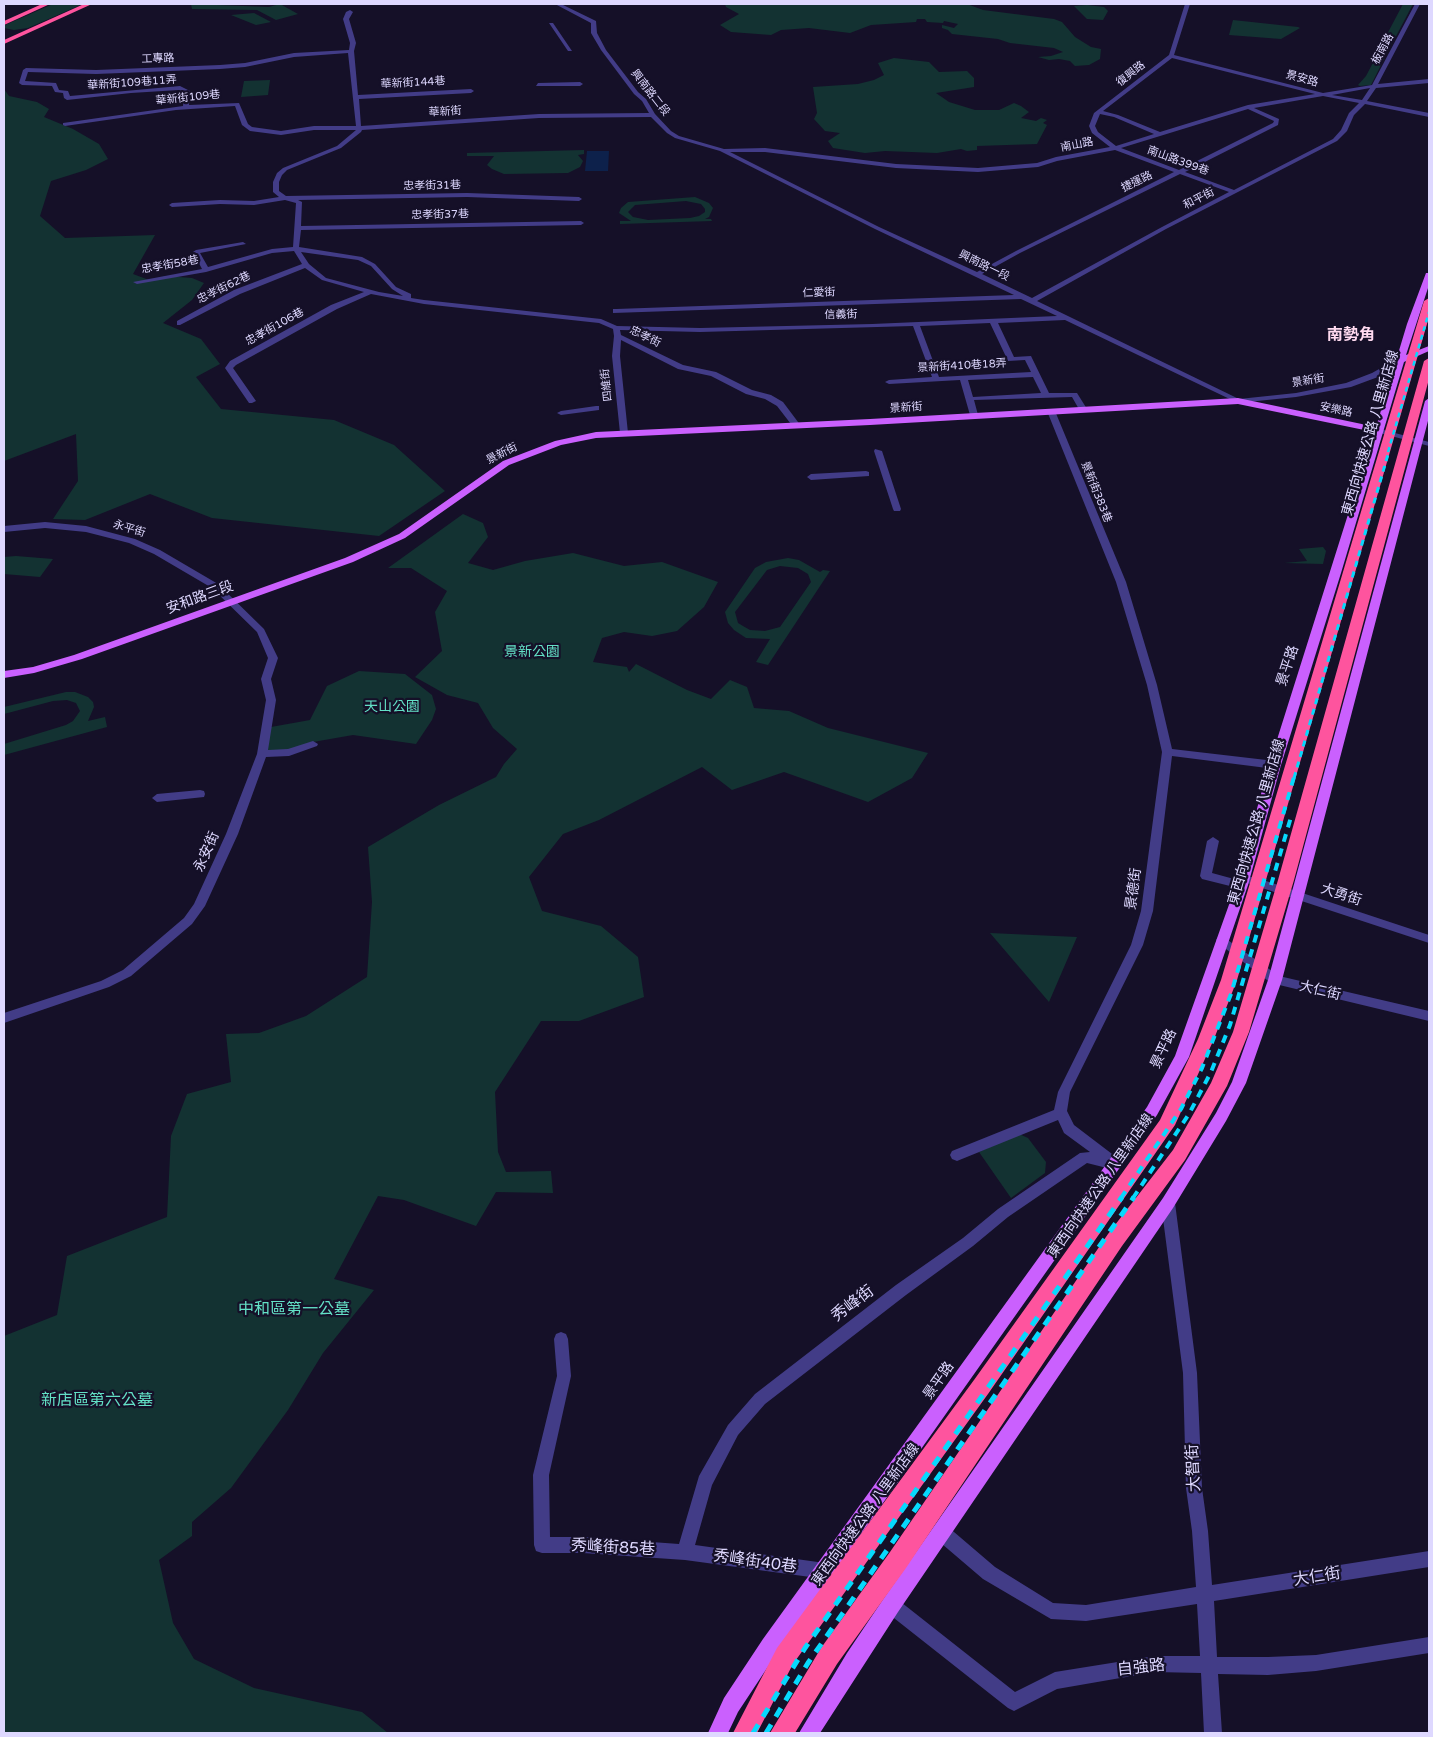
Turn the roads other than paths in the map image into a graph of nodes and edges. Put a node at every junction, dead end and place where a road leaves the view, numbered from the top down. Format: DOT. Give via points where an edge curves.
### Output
graph roads {
  1 [pos="47,4"];
  2 [pos="89,4"];
  3 [pos="550,4"];
  4 [pos="558,4"];
  5 [pos="1187,4"];
  6 [pos="1418,4"];
  7 [pos="350,12"];
  8 [pos="4,23"];
  9 [pos="551,24"];
  10 [pos="4,34"];
  11 [pos="18,35"];
  12 [pos="4,42"];
  13 [pos="600,44"];
  14 [pos="570,50"];
  15 [pos="351,51"];
  16 [pos="1171,56"];
  17 [pos="1429,81"];
  18 [pos="580,84"];
  19 [pos="538,85"];
  20 [pos="1374,86"];
  21 [pos="471,91"];
  22 [pos="66,92"];
  23 [pos="1325,95"];
  24 [pos="355,97"];
  25 [pos="1364,102"];
  26 [pos="1248,107"];
  27 [pos="186,108"];
  28 [pos="1100,112"];
  29 [pos="653,114"];
  30 [pos="1429,115"];
  31 [pos="66,124"];
  32 [pos="358,128"];
  33 [pos="1160,134"];
  34 [pos="1115,148"];
  35 [pos="722,150"];
  36 [pos="1180,172"];
  37 [pos="1234,192"];
  38 [pos="286,198"];
  39 [pos="580,199"];
  40 [pos="172,205"];
  41 [pos="582,223"];
  42 [pos="298,228"];
  43 [pos="243,244"];
  44 [pos="296,249"];
  45 [pos="306,265"];
  46 [pos="206,270"];
  47 [pos="976,276"];
  48 [pos="1429,276"];
  49 [pos="137,282"];
  50 [pos="371,292"];
  51 [pos="1021,296"];
  52 [pos="412,300"];
  53 [pos="1032,301"];
  54 [pos="1429,301"];
  55 [pos="616,311"];
  56 [pos="1066,318"];
  57 [pos="993,321"];
  58 [pos="180,323"];
  59 [pos="916,324"];
  60 [pos="617,332"];
  61 [pos="1429,348"];
  62 [pos="1400,361"];
  63 [pos="1429,361"];
  64 [pos="1037,374"];
  65 [pos="963,377"];
  66 [pos="936,378"];
  67 [pos="889,382"];
  68 [pos="1046,395"];
  69 [pos="976,398"];
  70 [pos="252,401"];
  71 [pos="1238,401"];
  72 [pos="1429,401"];
  73 [pos="596,408"];
  74 [pos="1083,409"];
  75 [pos="1051,411"];
  76 [pos="561,413"];
  77 [pos="974,415"];
  78 [pos="797,426"];
  79 [pos="1379,430"];
  80 [pos="624,433"];
  81 [pos="1424,442"];
  82 [pos="878,451"];
  83 [pos="866,474"];
  84 [pos="811,477"];
  85 [pos="897,509"];
  86 [pos="4,529"];
  87 [pos="402,536"];
  88 [pos="1121,582"];
  89 [pos="232,601"];
  90 [pos="4,674"];
  91 [pos="313,744"];
  92 [pos="1167,752"];
  93 [pos="262,754"];
  94 [pos="1275,765"];
  95 [pos="200,794"];
  96 [pos="157,798"];
  97 [pos="1213,840"];
  98 [pos="1243,882"];
  99 [pos="1297,896"];
  100 [pos="1429,938"];
  101 [pos="1222,940"];
  102 [pos="1275,980"];
  103 [pos="1429,1016"];
  104 [pos="4,1018"];
  105 [pos="1061,1113"];
  106 [pos="957,1155"];
  107 [pos="1115,1164"];
  108 [pos="1168,1202"];
  109 [pos="561,1339"];
  110 [pos="941,1532"];
  111 [pos="685,1552"];
  112 [pos="1429,1559"];
  113 [pos="825,1571"];
  114 [pos="1205,1594"];
  115 [pos="891,1605"];
  116 [pos="1429,1645"];
  117 [pos="1210,1666"];
  118 [pos="718,1733"];
  119 [pos="746,1733"];
  120 [pos="782,1733"];
  121 [pos="809,1733"];
  122 [pos="1213,1733"];
  1 -- 8 [label="highway"];
  2 -- 11 [label="highway"];
  3 -- 13 [label="street, 興南路二段" via="586,20 590,36"];
  4 -- 13 [label="street, 興南路二段" via="591,19"];
  5 -- 16 [label="street"];
  6 -- 20 [label="street, 板南路"];
  7 -- 15 [label="street" via="346,19 354,44"];
  9 -- 14 [label="street"];
  10 -- 11 [label="highway"];
  11 -- 12 [label="highway"];
  13 -- 29 [label="street, 興南路二段"];
  15 -- 22 [label="street, 工專路" via="294,55 220,67 96,72 26,70 22,82 54,84 57,91"];
  15 -- 24 [label="street"];
  16 -- 23 [label="street, 景安路"];
  16 -- 28 [label="street, 復興路"];
  17 -- 20 [label="street, 南山路"];
  18 -- 19 [label="street"];
  20 -- 23 [label="street, 南山路"];
  20 -- 25 [label="street, 板南路"];
  21 -- 24 [label="street, 華新街144巷"];
  22 -- 27 [label="street, 華新街109巷11弄" via="67,98 180,88 187,91"];
  23 -- 25 [label="street, 景安路"];
  23 -- 26 [label="street, 南山路"];
  24 -- 32 [label="street"];
  25 -- 30 [label="street, 景安路"];
  25 -- 37 [label="street, 和平街" via="1351,114 1344,131 1335,140"];
  26 -- 33 [label="street, 南山路"];
  26 -- 36 [label="street, 捷運路" via="1277,120 1276,124"];
  27 -- 31 [label="street, 華新街109巷"];
  27 -- 32 [label="street, 華新街109巷" via="237,104 245,125 250,129 281,133 314,128"];
  28 -- 33 [label="street"];
  28 -- 34 [label="street" via="1092,126 1095,133"];
  29 -- 32 [label="street, 華新街" via="539,116"];
  29 -- 35 [label="street, 興南路二段" via="677,137"];
  32 -- 38 [label="street" via="359,131 339,147 285,168 279,174 276,192"];
  33 -- 34 [label="street, 南山路"];
  34 -- 35 [label="street, 南山路" via="1038,165 978,170 855,163 765,150"];
  34 -- 36 [label="street, 南山路399巷"];
  35 -- 47 [label="street, 興南路一段"];
  36 -- 37 [label="street, 南山路399巷"];
  36 -- 47 [label="street, 捷運路"];
  37 -- 53 [label="street, 和平街"];
  38 -- 39 [label="street, 忠孝街31巷" via="467,196"];
  38 -- 40 [label="street, 忠孝街31巷" via="254,203"];
  38 -- 42 [label="street" via="299,202"];
  41 -- 42 [label="street, 忠孝街37巷"];
  42 -- 44 [label="street"];
  43 -- 46 [label="street, 忠孝街58巷" via="196,252"];
  44 -- 45 [label="street, 忠孝街"];
  44 -- 46 [label="street, 忠孝街58巷" via="261,252"];
  44 -- 52 [label="street, 忠孝街" via="360,258 374,265 394,288"];
  45 -- 50 [label="street, 忠孝街" via="324,279"];
  45 -- 58 [label="street, 忠孝街62巷" via="237,292"];
  46 -- 49 [label="street, 忠孝街58巷"];
  47 -- 51 [label="street, 興南路一段"];
  48 -- 62 [label="main road, 景平路"];
  50 -- 52 [label="street, 忠孝街"];
  50 -- 70 [label="street, 忠孝街106巷" via="334,307 233,363 229,368"];
  51 -- 53 [label="street, 興南路一段"];
  51 -- 55 [label="street, 仁愛街"];
  52 -- 60 [label="street, 忠孝街" via="600,321"];
  53 -- 56 [label="street, 興南路一段"];
  54 -- 119 [label="highway, 東西向快速公路 八里新店線" via="1229,980 1166,1126 981,1388 785,1656"];
  56 -- 57 [label="street, 信義街"];
  56 -- 71 [label="street, 興南路一段"];
  57 -- 59 [label="street, 信義街"];
  57 -- 64 [label="street" via="1011,359 1028,358"];
  59 -- 60 [label="street, 信義街"];
  59 -- 66 [label="street"];
  60 -- 78 [label="street, 忠孝街" via="681,367 713,374 749,392 768,397 780,404"];
  60 -- 80 [label="street, 四維街" via="616,356"];
  61 -- 62 [label="main road, 景新街"];
  62 -- 71 [label="street, 景新街" via="1348,385"];
  62 -- 79 [label="main road, 景平路"];
  63 -- 120 [label="highway" via="1286,880 1241,1032 1218,1086 1179,1155 1115,1240 829,1656"];
  64 -- 65 [label="street, 景新街410巷18弄"];
  64 -- 68 [label="street"];
  65 -- 66 [label="street, 景新街410巷18弄"];
  65 -- 77 [label="street"];
  66 -- 67 [label="street, 景新街410巷18弄"];
  68 -- 69 [label="street"];
  68 -- 74 [label="street" via="1074,395"];
  71 -- 74 [label="main road, 景新街"];
  71 -- 79 [label="main road, 安樂路"];
  72 -- 81 [label="main road"];
  73 -- 76 [label="street"];
  74 -- 75 [label="main road, 景新街"];
  75 -- 77 [label="main road, 景新街"];
  75 -- 88 [label="street, 景新街383巷"];
  77 -- 78 [label="main road, 景新街"];
  78 -- 80 [label="main road, 景新街"];
  79 -- 81 [label="street, 安樂路"];
  79 -- 94 [label="main road, 景平路"];
  80 -- 87 [label="main road, 景新街" via="558,443 506,463"];
  81 -- 99 [label="main road"];
  82 -- 85 [label="street"];
  83 -- 84 [label="street"];
  86 -- 89 [label="street, 永平街" via="44,525 86,529 132,541 179,563"];
  87 -- 89 [label="main road, 安和路三段" via="349,560"];
  88 -- 92 [label="street, 景德街" via="1152,685"];
  89 -- 90 [label="main road, 安和路三段" via="78,657 34,670"];
  89 -- 93 [label="street, 永安街" via="261,631 273,658 266,679 271,700"];
  91 -- 93 [label="street" via="289,752"];
  92 -- 94 [label="street"];
  92 -- 105 [label="street, 景德街" via="1148,911 1137,945 1064,1092"];
  93 -- 104 [label="street, 永安街" via="228,843 188,921 127,974"];
  94 -- 98 [label="main road, 景平路"];
  95 -- 96 [label="street"];
  97 -- 98 [label="street, 大勇街" via="1206,876"];
  98 -- 99 [label="street, 大勇街"];
  98 -- 101 [label="main road, 景平路"];
  99 -- 100 [label="street, 大勇街"];
  99 -- 102 [label="main road"];
  101 -- 102 [label="street, 大仁街"];
  101 -- 107 [label="main road, 景平路" via="1182,1057 1152,1110"];
  102 -- 103 [label="street, 大仁街"];
  102 -- 108 [label="main road" via="1239,1083"];
  105 -- 106 [label="street"];
  105 -- 107 [label="street" via="1069,1129"];
  107 -- 111 [label="street, 秀峰街" via="1084,1157 1003,1213 769,1390 733,1430 706,1482"];
  107 -- 113 [label="main road, 景平路"];
  108 -- 110 [label="main road"];
  108 -- 114 [label="street, 大智街" via="1190,1373 1194,1488"];
  109 -- 111 [label="street, 秀峰街85巷" via="564,1376 541,1475 542,1544"];
  110 -- 114 [label="street, 大仁街" via="989,1573 1051,1611 1086,1613"];
  110 -- 115 [label="main road"];
  111 -- 113 [label="street, 秀峰街40巷"];
  112 -- 114 [label="street, 大仁街"];
  113 -- 118 [label="main road, 景平路" via="731,1705"];
  114 -- 117 [label="street, 大智街"];
  115 -- 117 [label="street, 自強路" via="1014,1702 1055,1681 1155,1664"];
  115 -- 121 [label="main road"];
  116 -- 117 [label="street, 自強路" via="1316,1663"];
  117 -- 122 [label="street, 大智街"];
}
